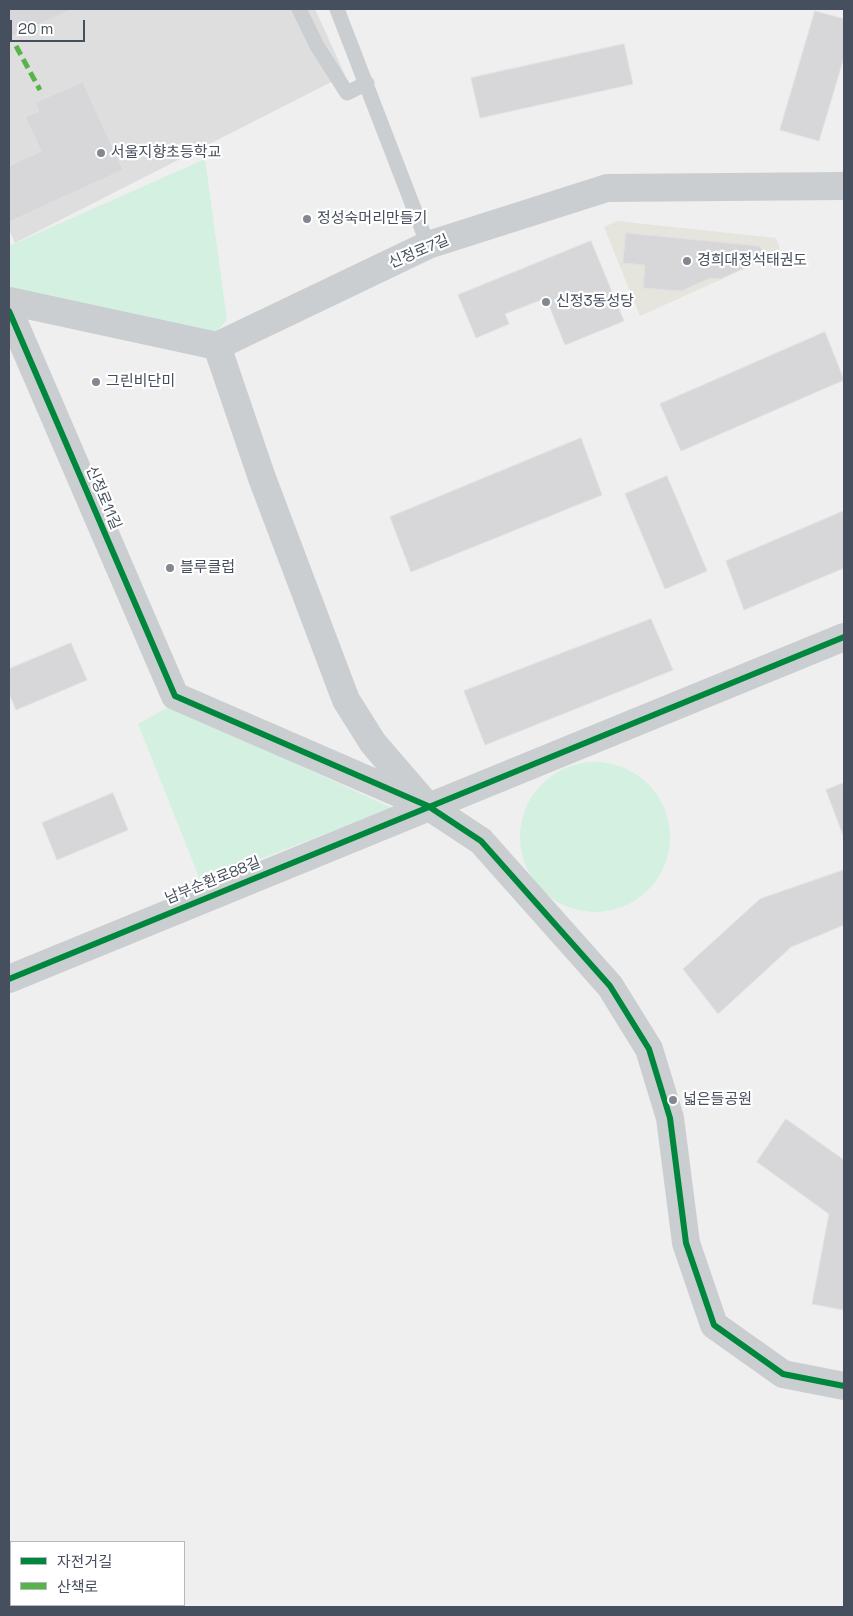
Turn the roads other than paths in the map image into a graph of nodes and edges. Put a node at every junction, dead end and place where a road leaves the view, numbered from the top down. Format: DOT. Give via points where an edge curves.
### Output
graph roads {
  1 [pos="299,9"];
  2 [pos="337,9"];
  3 [pos="367,83"];
  4 [pos="844,186"];
  5 [pos="428,245"];
  6 [pos="9,301"];
  7 [pos="9,311"];
  8 [pos="217,346"];
  9 [pos="844,637"];
  10 [pos="428,806"];
  11 [pos="9,979"];
  12 [pos="844,1386"];
  1 -- 3 [label="lane" via="317,46 347,93"];
  2 -- 3 [label="lane"];
  3 -- 5 [label="lane"];
  4 -- 5 [label="street, 신정로7길" via="607,188"];
  5 -- 8 [label="street, 신정로7길"];
  6 -- 8 [label="street"];
  7 -- 10 [label="street, 신정로11길" via="175,696"];
  8 -- 10 [label="street" via="262,478 346,700 373,743"];
  9 -- 10 [label="street, 남부순환로88길"];
  10 -- 11 [label="street, 남부순환로88길"];
  10 -- 12 [label="street" via="481,841 610,986 649,1049 670,1118 686,1242 714,1325 783,1374"];
}
